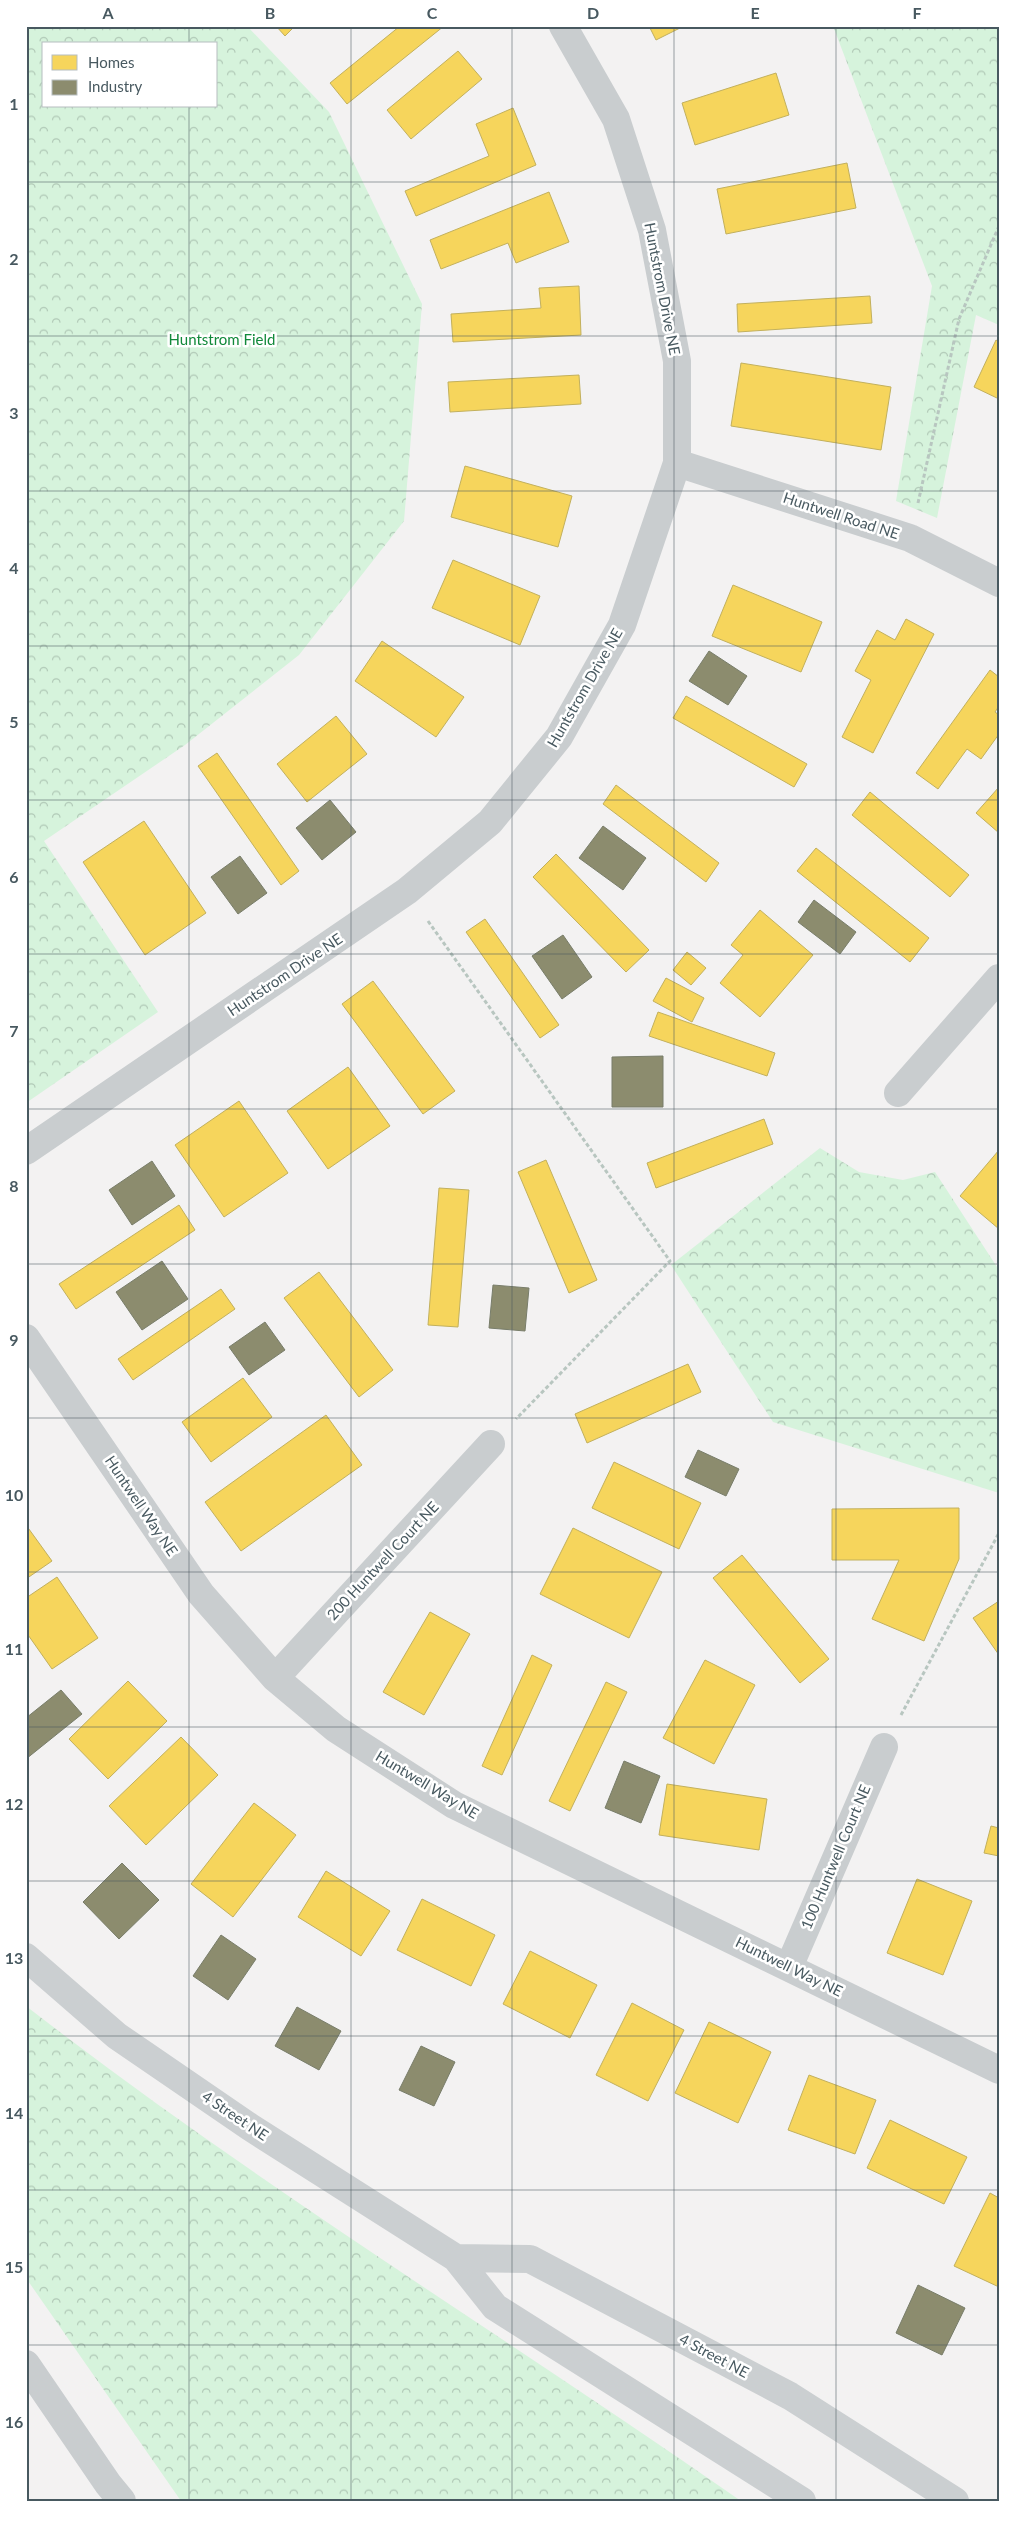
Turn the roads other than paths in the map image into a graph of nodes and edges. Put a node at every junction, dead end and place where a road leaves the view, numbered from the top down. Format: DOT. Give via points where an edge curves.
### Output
graph roads {
  1 [pos="564,26"];
  2 [pos="677,463"];
  3 [pos="999,583"];
  4 [pos="999,978"];
  5 [pos="898,1093"];
  6 [pos="26,1151"];
  7 [pos="26,1338"];
  8 [pos="491,1444"];
  9 [pos="276,1678"];
  10 [pos="884,1747"];
  11 [pos="26,1957"];
  12 [pos="789,1967"];
  13 [pos="999,2070"];
  14 [pos="456,2258"];
  15 [pos="26,2364"];
  16 [pos="122,2501"];
  17 [pos="802,2501"];
  18 [pos="955,2501"];
  1 -- 2 [label="street, Huntstrom Drive NE" via="616,119 652,230 677,361"];
  2 -- 3 [label="street, Huntwell Road NE" via="910,538"];
  2 -- 6 [label="street, Huntstrom Drive NE" via="622,625 559,737 490,822 407,892"];
  4 -- 5 [label="street"];
  7 -- 9 [label="street, Huntwell Way NE" via="202,1594"];
  8 -- 9 [label="street, 200 Huntwell Court NE"];
  9 -- 12 [label="street, Huntwell Way NE" via="336,1729 454,1805"];
  10 -- 12 [label="street, 100 Huntwell Court NE"];
  11 -- 14 [label="main road, 4 Street NE" via="117,2036 250,2127"];
  12 -- 13 [label="street, Huntwell Way NE"];
  14 -- 17 [label="main road, 4 Street NE" via="495,2307"];
  14 -- 18 [label="main road, 4 Street NE" via="530,2259 790,2396"];
  15 -- 16 [label="street"];
}
